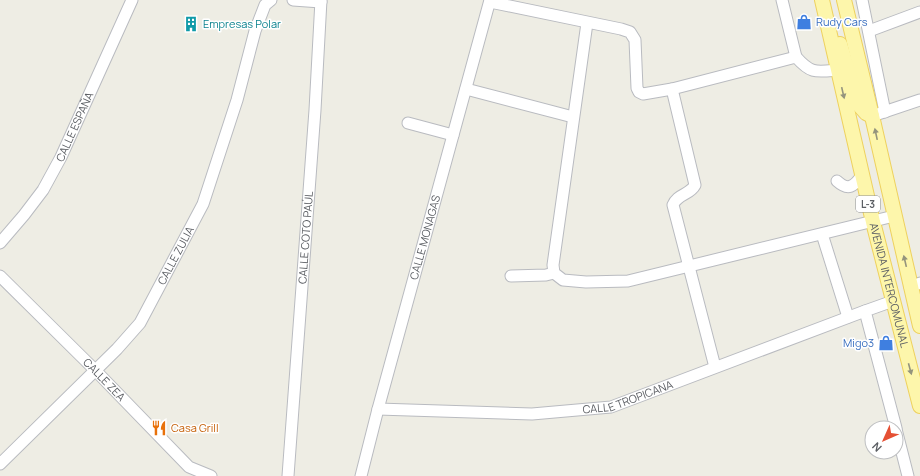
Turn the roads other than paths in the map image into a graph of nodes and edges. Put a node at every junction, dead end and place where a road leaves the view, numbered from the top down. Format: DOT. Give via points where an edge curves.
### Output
graph roads {
  1 [pos="132,0"];
  2 [pos="271,0"];
  3 [pos="293,0"];
  4 [pos="782,0"];
  5 [pos="822,0"];
  6 [pos="844,0"];
  7 [pos="862,0"];
  8 [pos="321,1"];
  9 [pos="490,1"];
  10 [pos="920,12"];
  11 [pos="827,22"];
  12 [pos="586,23"];
  13 [pos="869,31"];
  14 [pos="796,57"];
  15 [pos="837,70"];
  16 [pos="466,89"];
  17 [pos="672,89"];
  18 [pos="920,100"];
  19 [pos="879,114"];
  20 [pos="573,117"];
  21 [pos="408,123"];
  22 [pos="453,135"];
  23 [pos="862,175"];
  24 [pos="837,181"];
  25 [pos="894,216"];
  26 [pos="873,222"];
  27 [pos="822,234"];
  28 [pos="0,243"];
  29 [pos="689,267"];
  30 [pos="554,273"];
  31 [pos="0,276"];
  32 [pos="511,276"];
  33 [pos="915,285"];
  34 [pos="893,301"];
  35 [pos="865,311"];
  36 [pos="848,317"];
  37 [pos="920,326"];
  38 [pos="715,367"];
  39 [pos="94,369"];
  40 [pos="920,406"];
  41 [pos="378,409"];
  42 [pos="894,420"];
  43 [pos="904,460"];
  44 [pos="0,464"];
  45 [pos="188,472"];
  46 [pos="211,476"];
  47 [pos="288,476"];
  48 [pos="360,476"];
  49 [pos="908,476"];
  1 -- 28 [label="street, CALLE ESPAÑA" via="43,190"];
  2 -- 39 [label="street, CALLE ZULIA" via="265,5 255,31 237,100 203,204 140,323 117,349"];
  3 -- 8 [label="street"];
  4 -- 14 [label="street"];
  5 -- 11 [label="main road, AVENIDA INTERCOMUNAL / L-3"];
  6 -- 19 [label="main road, AVENIDA INTERCOMUNAL / L-3"];
  7 -- 13 [label="street"];
  8 -- 47 [label="street, CALLE COTO PAÚL"];
  9 -- 12 [label="street"];
  9 -- 16 [label="street, CALLE MONAGAS"];
  10 -- 13 [label="street"];
  11 -- 15 [label="main road, AVENIDA INTERCOMUNAL / L-3"];
  11 -- 19 [label="main road" via="840,44 858,104 866,114"];
  12 -- 17 [label="street" via="630,32 635,40 639,92 643,94"];
  12 -- 20 [label="street"];
  13 -- 19 [label="street"];
  14 -- 15 [label="street" via="806,73"];
  14 -- 17 [label="street"];
  15 -- 23 [label="main road, AVENIDA INTERCOMUNAL / L-3, one-way"];
  16 -- 20 [label="street"];
  16 -- 22 [label="street, CALLE MONAGAS"];
  17 -- 29 [label="street" via="695,185 692,190 675,200 673,205"];
  18 -- 19 [label="street"];
  25 -- 19 [label="main road, AVENIDA INTERCOMUNAL / L-3, one-way"];
  20 -- 30 [label="street"];
  21 -- 22 [label="street"];
  22 -- 41 [label="street, CALLE MONAGAS"];
  23 -- 24 [label="street" via="849,187"];
  23 -- 26 [label="main road, AVENIDA INTERCOMUNAL / L-3"];
  25 -- 26 [label="street"];
  33 -- 25 [label="main road, AVENIDA INTERCOMUNAL / L-3, one-way"];
  26 -- 27 [label="street"];
  26 -- 34 [label="main road, AVENIDA INTERCOMUNAL / L-3"];
  27 -- 29 [label="street"];
  27 -- 36 [label="street"];
  29 -- 30 [label="street" via="628,281 563,280"];
  29 -- 38 [label="street"];
  30 -- 32 [label="street"];
  31 -- 39 [label="street, CALLE ZEA"];
  33 -- 37 [label="main road, AVENIDA INTERCOMUNAL / L-3"];
  34 -- 35 [label="street, CALLE TROPICANA"];
  34 -- 40 [label="main road, AVENIDA INTERCOMUNAL / L-3, one-way"];
  35 -- 36 [label="street, CALLE TROPICANA"];
  35 -- 42 [label="street"];
  36 -- 38 [label="street, CALLE TROPICANA"];
  38 -- 41 [label="street, CALLE TROPICANA" via="611,407 532,414"];
  39 -- 44 [label="street, CALLE ZULIA"];
  39 -- 45 [label="street, CALLE ZEA"];
  41 -- 48 [label="street, CALLE MONAGAS"];
  43 -- 49 [label="street"];
  45 -- 46 [label="street, CALLE ZEA"];
}
